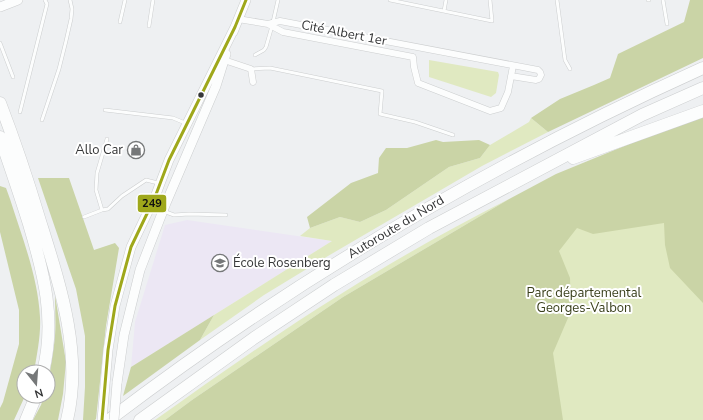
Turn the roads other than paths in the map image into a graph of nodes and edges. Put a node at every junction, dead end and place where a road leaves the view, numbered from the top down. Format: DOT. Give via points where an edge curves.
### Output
graph roads {
  1 [pos="18,0"];
  2 [pos="45,0"];
  3 [pos="70,0"];
  4 [pos="125,0"];
  5 [pos="153,0"];
  6 [pos="246,0"];
  7 [pos="278,0"];
  8 [pos="390,0"];
  9 [pos="446,0"];
  10 [pos="490,0"];
  11 [pos="557,0"];
  12 [pos="663,0"];
  13 [pos="409,2"];
  14 [pos="0,7"];
  15 [pos="444,11"];
  16 [pos="120,22"];
  17 [pos="236,23"];
  18 [pos="271,24"];
  19 [pos="667,24"];
  20 [pos="149,26"];
  21 [pos="0,43"];
  22 [pos="421,48"];
  23 [pos="255,55"];
  24 [pos="413,57"];
  25 [pos="224,60"];
  26 [pos="513,66"];
  27 [pos="703,68"];
  28 [pos="251,69"];
  29 [pos="570,69"];
  30 [pos="511,76"];
  31 [pos="13,77"];
  32 [pos="253,82"];
  33 [pos="703,88"];
  34 [pos="0,103"];
  35 [pos="105,110"];
  36 [pos="703,111"];
  37 [pos="20,112"];
  38 [pos="42,120"];
  39 [pos="187,123"];
  40 [pos="453,135"];
  41 [pos="0,137"];
  42 [pos="107,139"];
  43 [pos="547,165"];
  44 [pos="22,183"];
  45 [pos="160,184"];
  46 [pos="155,197"];
  47 [pos="102,210"];
  48 [pos="163,212"];
  49 [pos="226,215"];
  50 [pos="84,217"];
  51 [pos="44,364"];
  52 [pos="33,404"];
  53 [pos="67,417"];
  54 [pos="26,420"];
  55 [pos="102,420"];
  56 [pos="109,420"];
  57 [pos="114,420"];
  58 [pos="140,420"];
  1 -- 14 [label="main road"];
  2 -- 37 [label="lane" via="47,4"];
  3 -- 38 [label="lane" via="72,9 68,34"];
  4 -- 16 [label="lane"];
  5 -- 20 [label="lane"];
  6 -- 17 [label="main road"];
  7 -- 18 [label="lane"];
  8 -- 13 [label="lane"];
  9 -- 15 [label="lane"];
  10 -- 15 [label="lane" via="492,21"];
  11 -- 29 [label="lane" via="565,60"];
  12 -- 19 [label="lane"];
  13 -- 15 [label="lane"];
  17 -- 18 [label="street, Cité Albert 1er"];
  17 -- 25 [label="main road"];
  17 -- 39 [label="main road"];
  18 -- 22 [label="street, Cité Albert 1er" via="280,21"];
  18 -- 23 [label="lane" via="266,47"];
  18 -- 24 [label="street, Cité Albert 1er" via="284,32"];
  21 -- 31 [label="lane"];
  22 -- 24 [label="street"];
  22 -- 26 [label="street, Cité Albert 1er"];
  24 -- 30 [label="street" via="418,83 490,111 501,108"];
  25 -- 28 [label="street"];
  25 -- 48 [label="main road" via="216,86"];
  26 -- 30 [label="street"];
  26 -- 30 [label="street, Cité Albert 1er" via="538,70 541,75 536,80"];
  27 -- 56 [label="highway, Autoroute du Nord" via="535,148 418,213 253,317"];
  28 -- 32 [label="street"];
  28 -- 40 [label="lane" via="270,68 382,91 380,114"];
  33 -- 43 [label="highway, Autoroute du Nord" via="642,115"];
  34 -- 44 [label="highway"];
  35 -- 39 [label="lane" via="173,118"];
  36 -- 43 [label="highway" via="589,153"];
  39 -- 45 [label="main road"];
  41 -- 44 [label="highway"];
  42 -- 47 [label="lane" via="96,184"];
  43 -- 58 [label="highway, Autoroute du Nord" via="429,228 334,285 212,367"];
  44 -- 51 [label="highway" via="46,290 49,337"];
  44 -- 53 [label="highway" via="59,284 69,333 72,367"];
  45 -- 46 [label="main road"];
  45 -- 47 [label="lane" via="146,180 108,209"];
  46 -- 48 [label="lane"];
  46 -- 55 [label="main road" via="131,247 115,306"];
  47 -- 50 [label="lane"];
  48 -- 49 [label="lane" via="174,215"];
  48 -- 57 [label="main road, bridge" via="138,277 124,335"];
  52 -- 54 [label="highway"];
}
